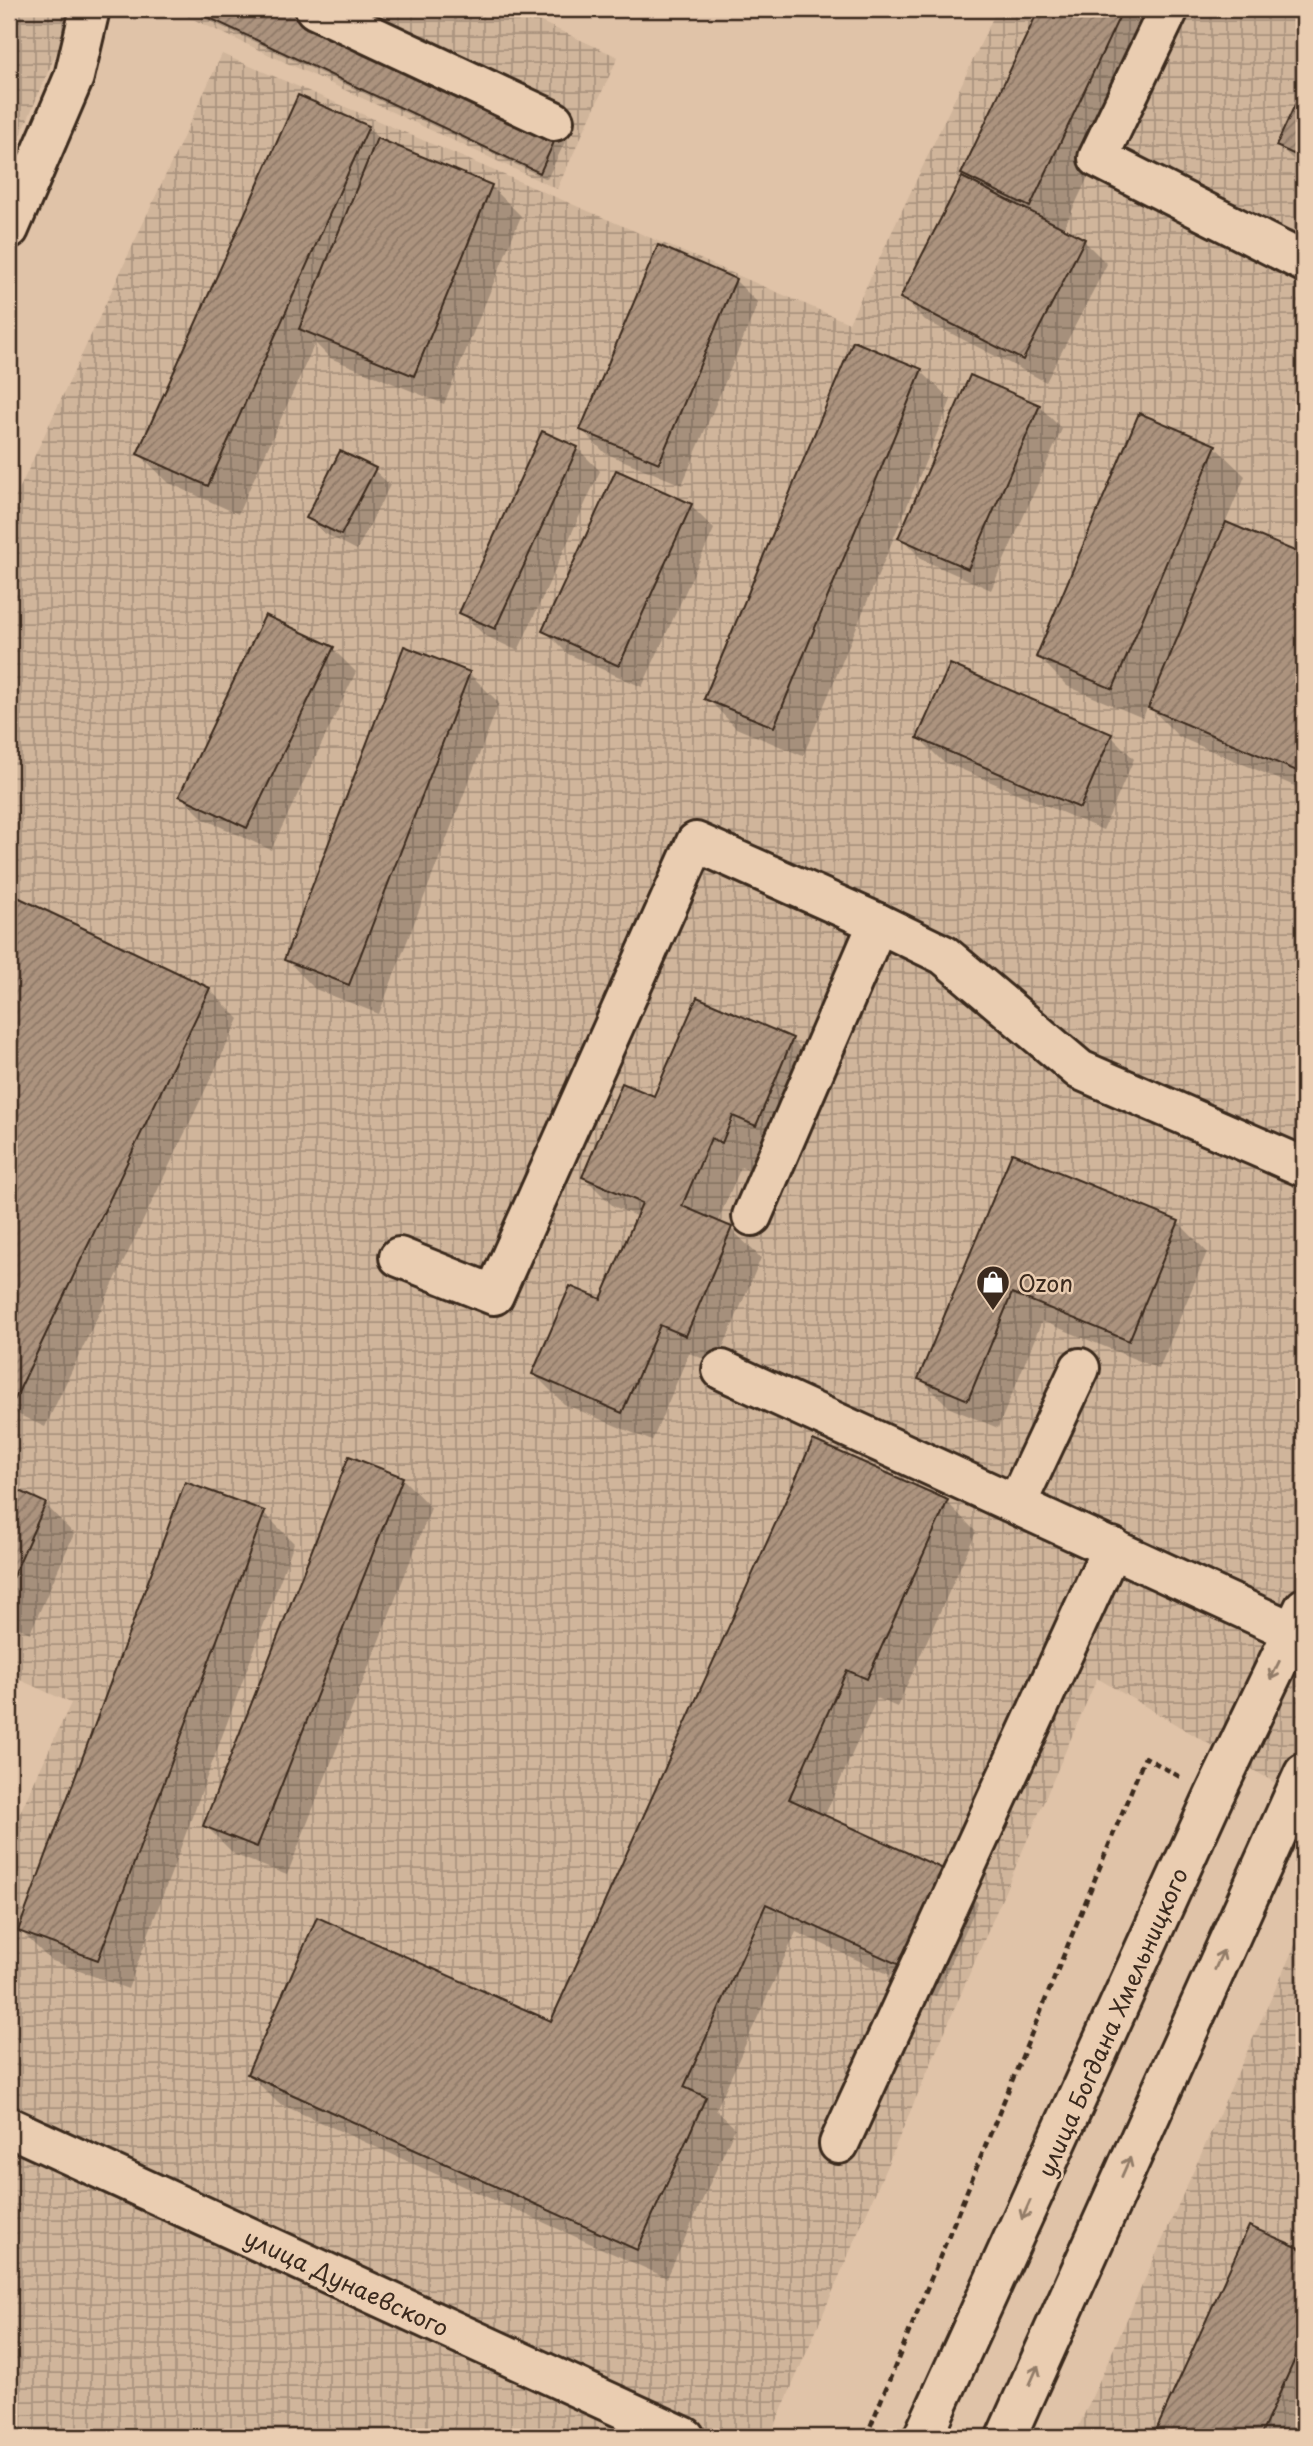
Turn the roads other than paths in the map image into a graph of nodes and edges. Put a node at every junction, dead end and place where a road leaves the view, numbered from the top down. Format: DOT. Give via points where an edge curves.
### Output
graph roads {
  1 [pos="90,9"];
  2 [pos="315,9"];
  3 [pos="1169,9"];
  4 [pos="554,121"];
  5 [pos="9,229"];
  6 [pos="1304,262"];
  7 [pos="878,923"];
  8 [pos="1304,1167"];
  9 [pos="752,1216"];
  10 [pos="399,1257"];
  11 [pos="1080,1368"];
  12 [pos="722,1370"];
  13 [pos="1017,1503"];
  14 [pos="1112,1547"];
  15 [pos="1299,1620"];
  16 [pos="1304,1773"];
  17 [pos="9,2127"];
  18 [pos="839,2144"];
  19 [pos="685,2437"];
  20 [pos="923,2437"];
  21 [pos="1006,2437"];
  1 -- 5 [label="main road" via="74,77"];
  2 -- 4 [label="main road"];
  3 -- 6 [label="main road" via="1098,158"];
  7 -- 8 [label="main road" via="944,955 1080,1070"];
  7 -- 9 [label="main road"];
  7 -- 10 [label="main road" via="696,842 495,1295"];
  11 -- 13 [label="main road"];
  12 -- 13 [label="main road"];
  13 -- 14 [label="main road"];
  14 -- 15 [label="main road"];
  14 -- 18 [label="main road"];
  15 -- 20 [label="main road, улица Богдана Хмельницкого, one-way" via="1214,1796"];
  21 -- 16 [label="main road, one-way"];
  17 -- 19 [label="main road, улица Дунаевского"];
}
